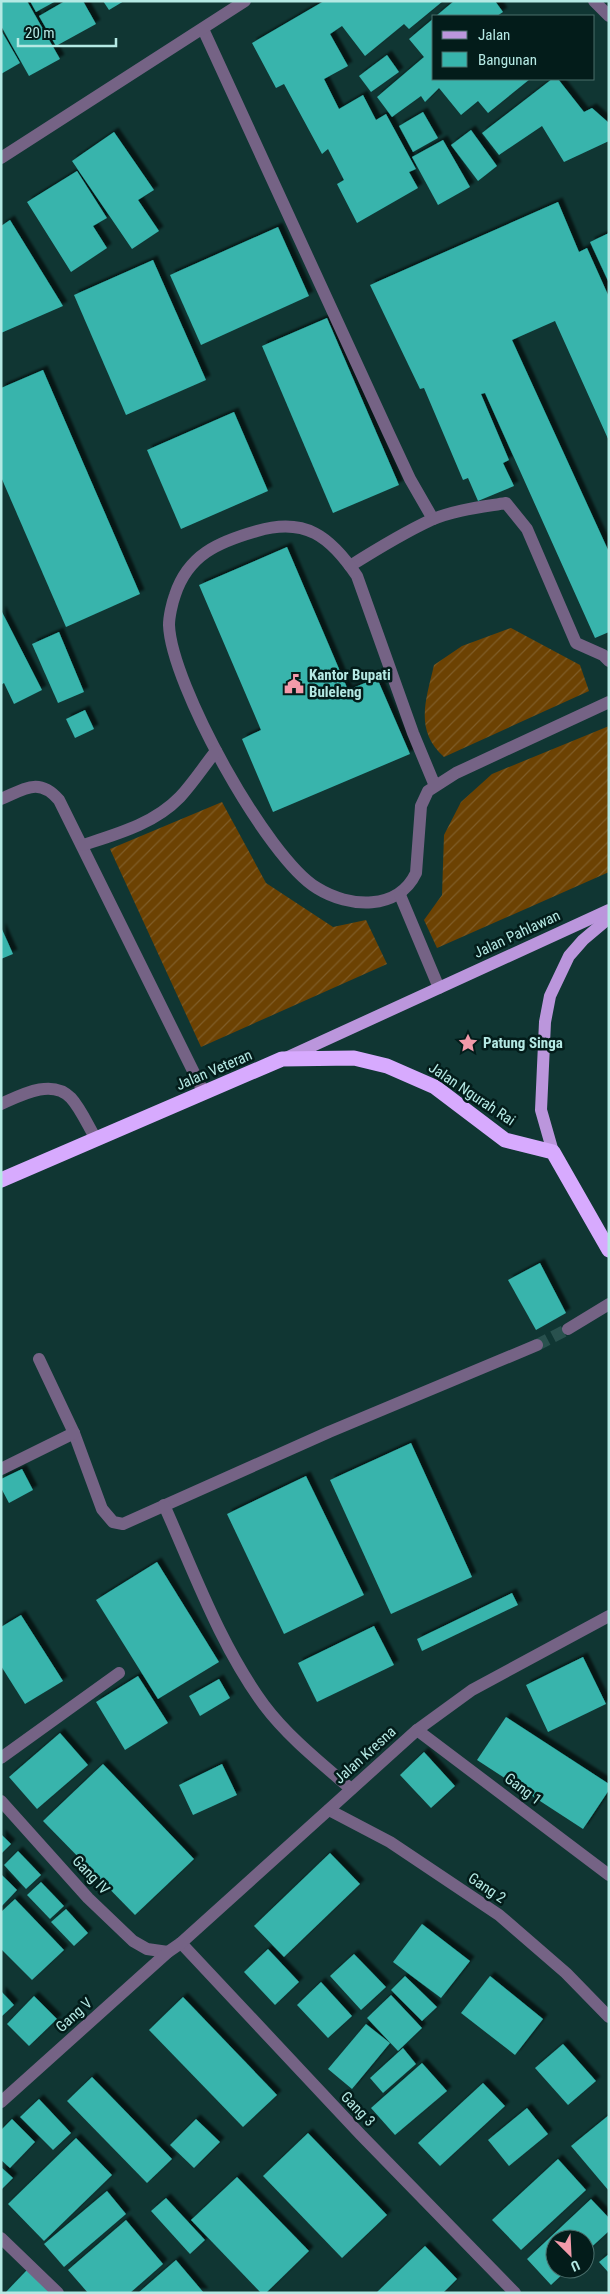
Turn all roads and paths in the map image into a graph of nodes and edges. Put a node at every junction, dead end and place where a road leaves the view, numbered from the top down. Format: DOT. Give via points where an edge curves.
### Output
graph roads {
  1 [pos="244,1"];
  2 [pos="594,1"];
  3 [pos="609,16"];
  4 [pos="203,29"];
  5 [pos="1,158"];
  6 [pos="433,519"];
  7 [pos="350,566"];
  8 [pos="609,661"];
  9 [pos="609,702"];
  10 [pos="216,751"];
  11 [pos="435,786"];
  12 [pos="1,799"];
  13 [pos="83,845"];
  14 [pos="400,894"];
  15 [pos="609,910"];
  16 [pos="609,918"];
  17 [pos="439,988"];
  18 [pos="282,1059"];
  19 [pos="204,1093"];
  20 [pos="1,1104"];
  21 [pos="96,1139"];
  22 [pos="553,1152"];
  23 [pos="1,1180"];
  24 [pos="609,1250"];
  25 [pos="609,1304"];
  26 [pos="568,1329"];
  27 [pos="537,1345"];
  28 [pos="39,1359"];
  29 [pos="74,1433"];
  30 [pos="1,1469"];
  31 [pos="164,1505"];
  32 [pos="609,1616"];
  33 [pos="119,1673"];
  34 [pos="417,1730"];
  35 [pos="1,1758"];
  36 [pos="351,1789"];
  37 [pos="1,1801"];
  38 [pos="329,1810"];
  39 [pos="609,1875"];
  40 [pos="181,1943"];
  41 [pos="168,1952"];
  42 [pos="609,2017"];
  43 [pos="1,2102"];
  44 [pos="1,2238"];
  45 [pos="58,2293"];
  46 [pos="515,2293"];
  1 -- 4 [label="street"];
  2 -- 3 [label="street"];
  4 -- 5 [label="street"];
  4 -- 6 [label="street" via="410,479"];
  6 -- 7 [label="street"];
  6 -- 8 [label="street" via="506,503 527,530 576,643"];
  7 -- 10 [label="street" via="343,555 325,540 303,527 289,526 272,527 222,544 197,557 188,569 174,596 169,625 176,658"];
  7 -- 11 [label="street" via="357,576"];
  9 -- 11 [label="street" via="456,773"];
  10 -- 13 [label="street" via="180,798 154,818 123,833"];
  10 -- 14 [label="street" via="235,786 289,863 317,888 344,899 378,902"];
  11 -- 14 [label="street" via="428,791 421,806 416,873"];
  12 -- 13 [label="street" via="35,786 52,791"];
  13 -- 19 [label="street"];
  14 -- 17 [label="street"];
  15 -- 17 [label="main road, Jalan Pahlawan"];
  16 -- 22 [label="main road" via="582,940 569,956 550,996 545,1022 542,1110"];
  17 -- 18 [label="main road, Jalan Veteran"];
  18 -- 19 [label="highway, Jalan Veteran"];
  18 -- 22 [label="highway, Jalan Ngurah Rai" via="354,1058 387,1066 435,1087 505,1140"];
  19 -- 21 [label="highway, Jalan Veteran"];
  20 -- 21 [label="street" via="33,1090 57,1090 71,1097"];
  21 -- 23 [label="highway, Jalan Veteran"];
  22 -- 24 [label="highway"];
  25 -- 26 [label="street"];
  27 -- 31 [label="street"];
  28 -- 29 [label="street"];
  29 -- 30 [label="street"];
  29 -- 31 [label="street" via="94,1492 102,1510 113,1522 123,1524"];
  31 -- 36 [label="street" via="239,1670 265,1707 296,1740"];
  32 -- 34 [label="street, Jalan Kresna" via="472,1690"];
  33 -- 35 [label="street"];
  34 -- 36 [label="street, Jalan Kresna"];
  34 -- 39 [label="street, Gang 1"];
  36 -- 38 [label="street, Jalan Kresna"];
  37 -- 41 [label="street, Gang IV" via="88,1898 133,1941 147,1949"];
  38 -- 40 [label="street, Jalan Kresna"];
  38 -- 42 [label="street, Gang 2" via="390,1842 499,1915"];
  40 -- 41 [label="street, Jalan Kresna"];
  40 -- 46 [label="street, Gang 3" via="347,2121"];
  41 -- 43 [label="street, Gang V"];
  44 -- 45 [label="street"];
}
